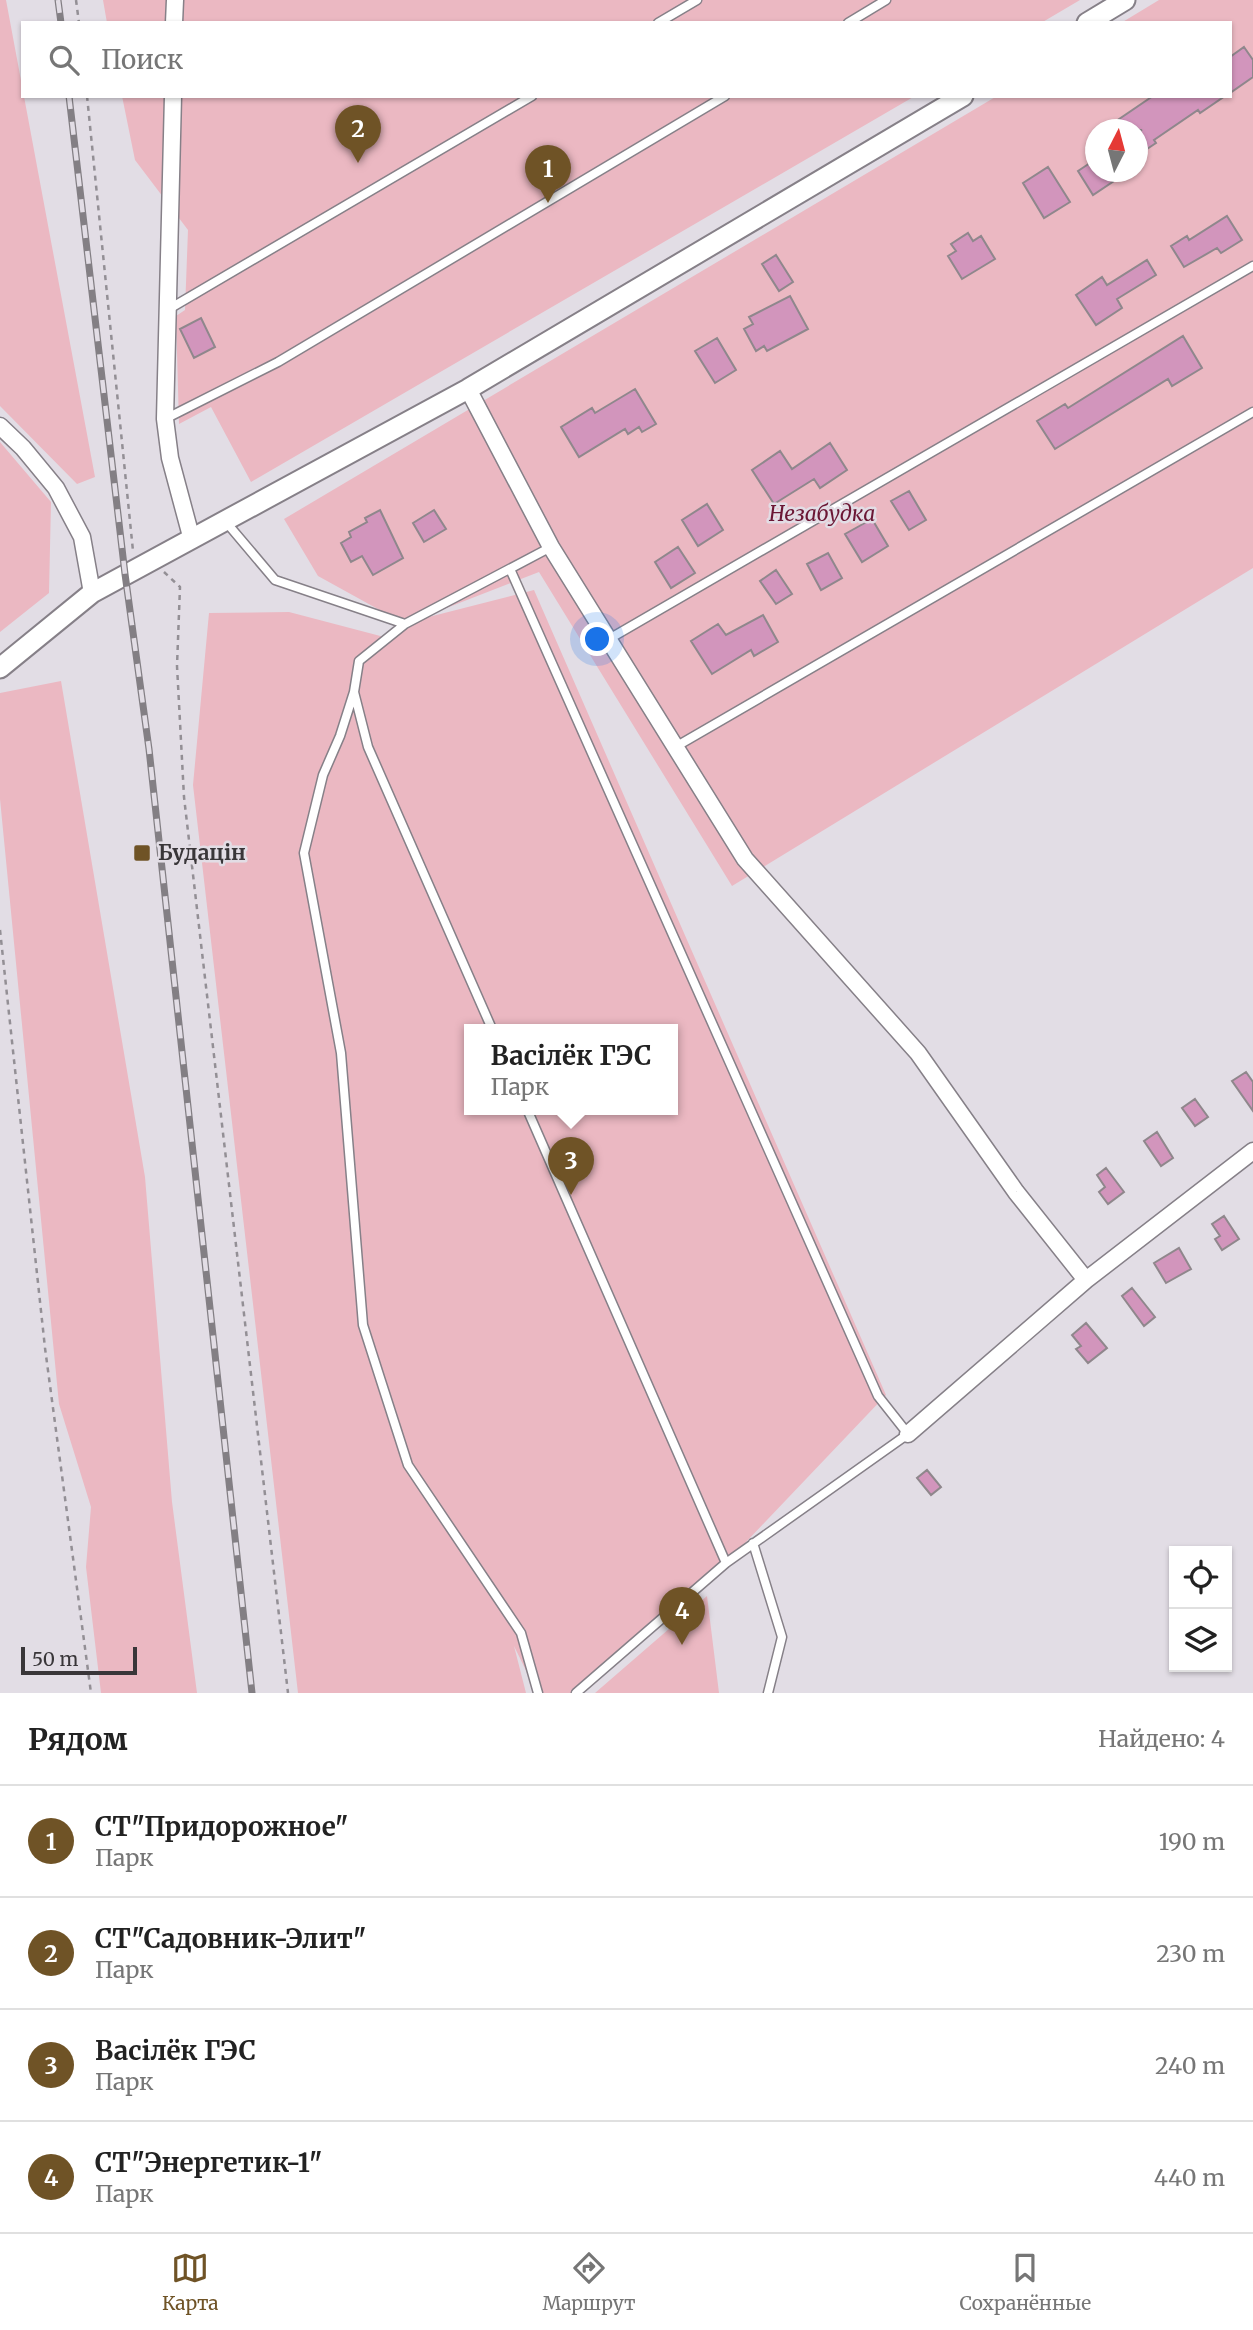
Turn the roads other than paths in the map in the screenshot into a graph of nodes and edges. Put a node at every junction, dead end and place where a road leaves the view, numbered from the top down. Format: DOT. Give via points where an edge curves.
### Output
graph roads {
  1 [pos="175,0"];
  2 [pos="697,0"];
  3 [pos="886,0"];
  4 [pos="1125,0"];
  5 [pos="174,21"];
  6 [pos="661,21"];
  7 [pos="851,21"];
  8 [pos="1090,21"];
  9 [pos="173,98"];
  10 [pos="529,98"];
  11 [pos="722,98"];
  12 [pos="960,98"];
  13 [pos="1253,266"];
  14 [pos="169,309"];
  15 [pos="468,389"];
  16 [pos="1253,412"];
  17 [pos="165,419"];
  18 [pos="0,426"];
  19 [pos="226,522"];
  20 [pos="192,540"];
  21 [pos="551,547"];
  22 [pos="510,569"];
  23 [pos="92,593"];
  24 [pos="405,624"];
  25 [pos="609,639"];
  26 [pos="0,668"];
  27 [pos="354,692"];
  28 [pos="677,746"];
  29 [pos="490,1024"];
  30 [pos="530,1115"];
  31 [pos="1253,1151"];
  32 [pos="1086,1280"];
  33 [pos="908,1434"];
  34 [pos="753,1543"];
  35 [pos="726,1563"];
  36 [pos="538,1693"];
  37 [pos="576,1693"];
  38 [pos="768,1693"];
  1 -- 5 [label="street"];
  2 -- 6 [label="lane"];
  3 -- 7 [label="lane"];
  4 -- 8 [label="street"];
  9 -- 14 [label="street"];
  10 -- 14 [label="lane"];
  11 -- 17 [label="lane" via="278,362"];
  12 -- 15 [label="street"];
  13 -- 25 [label="lane"];
  14 -- 17 [label="street"];
  15 -- 19 [label="street"];
  15 -- 21 [label="street"];
  16 -- 28 [label="lane"];
  17 -- 20 [label="street" via="170,458"];
  18 -- 23 [label="street" via="57,488 82,537"];
  19 -- 20 [label="street"];
  19 -- 24 [label="lane" via="275,580"];
  20 -- 23 [label="street"];
  21 -- 22 [label="lane"];
  21 -- 25 [label="street"];
  22 -- 24 [label="lane"];
  22 -- 33 [label="lane" via="878,1396"];
  23 -- 26 [label="street"];
  24 -- 27 [label="lane" via="359,661"];
  25 -- 28 [label="street"];
  27 -- 29 [label="lane" via="368,747"];
  27 -- 36 [label="lane" via="323,775 304,853 341,1053 363,1325 408,1465 521,1633"];
  28 -- 32 [label="street" via="745,859 918,1053 1016,1192"];
  30 -- 35 [label="lane"];
  31 -- 32 [label="street"];
  32 -- 33 [label="street"];
  33 -- 34 [label="lane"];
  34 -- 35 [label="lane"];
  34 -- 38 [label="lane" via="782,1637"];
  35 -- 37 [label="lane"];
}
